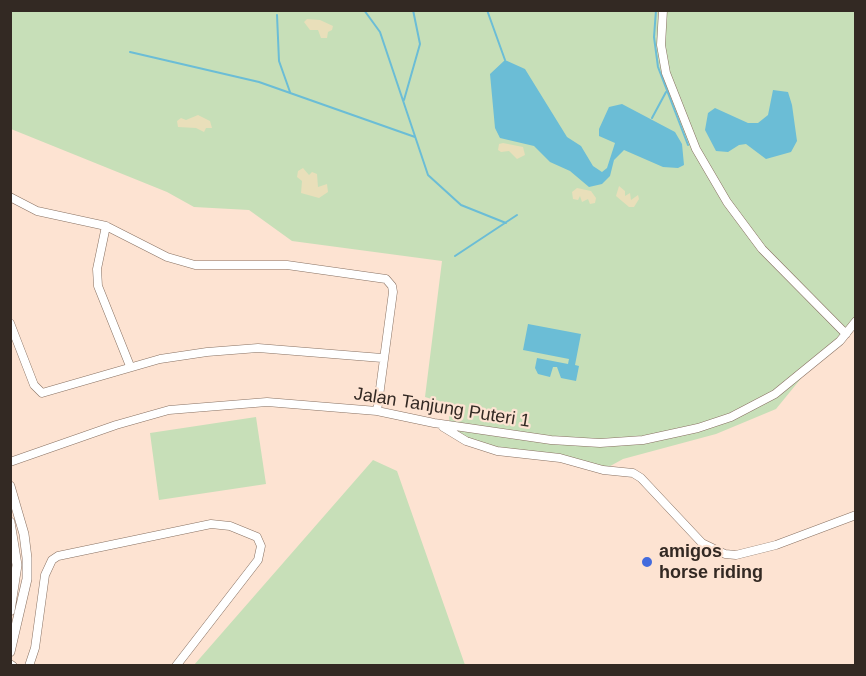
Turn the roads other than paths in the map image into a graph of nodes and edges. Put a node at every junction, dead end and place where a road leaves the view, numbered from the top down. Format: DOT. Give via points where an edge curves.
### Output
graph roads {
  1 [pos="663,10"];
  2 [pos="10,197"];
  3 [pos="106,226"];
  4 [pos="855,321"];
  5 [pos="10,323"];
  6 [pos="846,334"];
  7 [pos="382,358"];
  8 [pos="130,366"];
  9 [pos="376,411"];
  10 [pos="434,423"];
  11 [pos="10,462"];
  12 [pos="10,486"];
  13 [pos="855,515"];
  14 [pos="10,522"];
  15 [pos="27,579"];
  16 [pos="15,590"];
  17 [pos="10,611"];
  18 [pos="10,652"];
  19 [pos="29,666"];
  20 [pos="176,666"];
  1 -- 6 [label="street" via="661,45 666,73 696,149 727,202 762,249"];
  2 -- 3 [label="street" via="37,211"];
  3 -- 7 [label="street" via="167,257 195,265 287,265 386,279 393,292"];
  3 -- 8 [label="street" via="97,269 99,286"];
  4 -- 6 [label="street, Jalan Tanjung Puteri 1"];
  5 -- 8 [label="street" via="39,392"];
  6 -- 10 [label="street, Jalan Tanjung Puteri 1" via="775,394 731,417 678,434 643,440 551,440"];
  7 -- 8 [label="street" via="258,348 160,358"];
  7 -- 9 [label="street"];
  9 -- 10 [label="street, Jalan Tanjung Puteri 1"];
  9 -- 11 [label="street, Jalan Tanjung Puteri 1" via="267,402 169,410"];
  10 -- 13 [label="street" via="466,441 497,451 560,458 603,470 633,473 691,534 725,554 776,545"];
  12 -- 15 [label="street" via="24,534"];
  14 -- 16 [label="street" via="17,565"];
  15 -- 16 [label="street" via="20,580"];
  15 -- 18 [label="street"];
  16 -- 17 [label="street"];
  19 -- 20 [label="street" via="45,575 58,556 211,524 230,525 257,537 261,546 258,560"];
}
